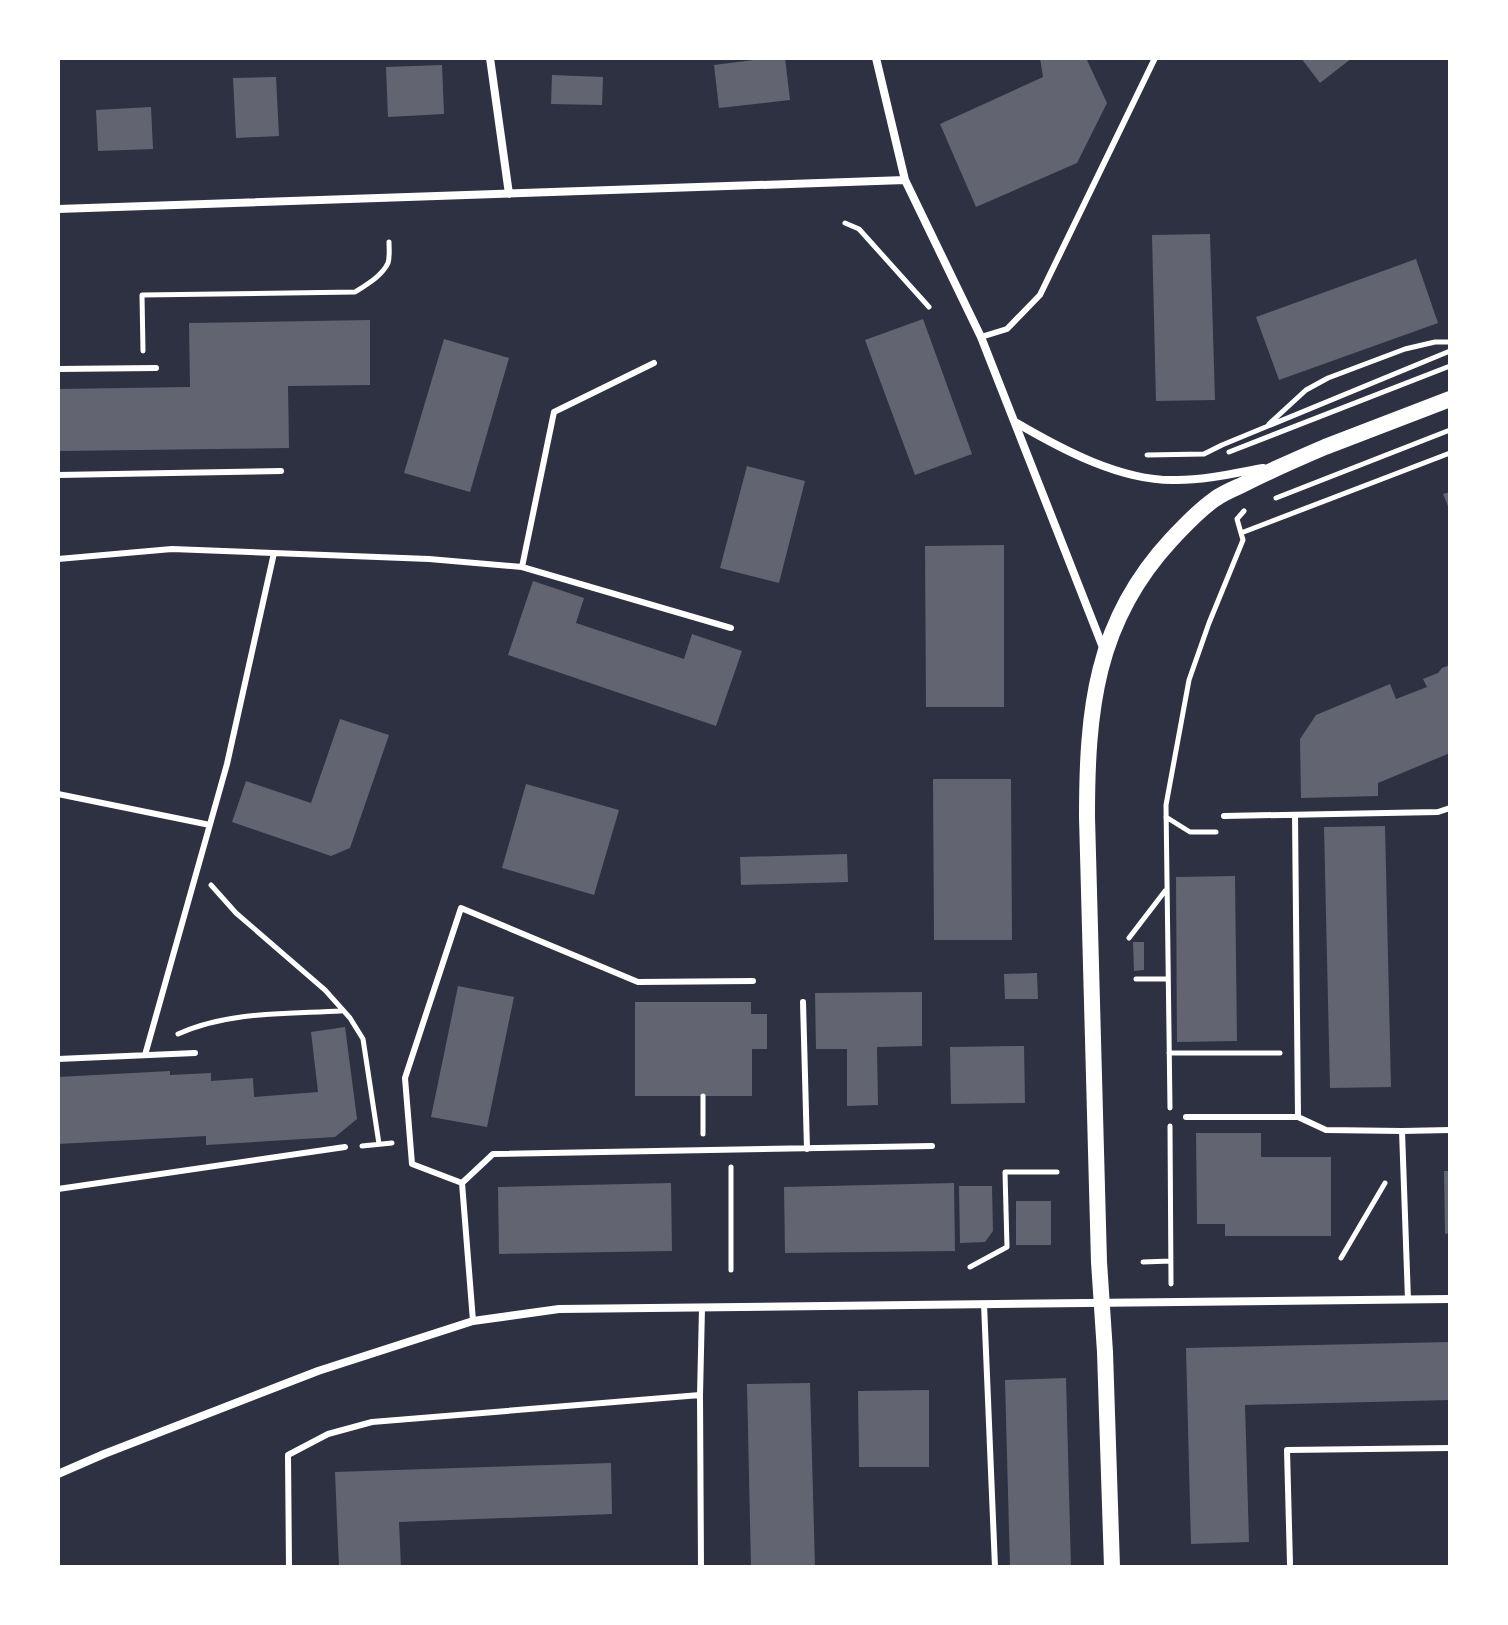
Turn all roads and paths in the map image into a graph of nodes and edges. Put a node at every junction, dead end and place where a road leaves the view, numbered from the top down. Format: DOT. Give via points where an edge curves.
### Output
graph roads {
  1 [pos="490,58"];
  2 [pos="876,58"];
  3 [pos="1155,58"];
  4 [pos="905,180"];
  5 [pos="509,194"];
  6 [pos="58,209"];
  7 [pos="845,223"];
  8 [pos="389,242"];
  9 [pos="929,307"];
  10 [pos="981,337"];
  11 [pos="1450,342"];
  12 [pos="1450,351"];
  13 [pos="654,363"];
  14 [pos="1450,366"];
  15 [pos="144,368"];
  16 [pos="156,368"];
  17 [pos="58,369"];
  18 [pos="1450,399"];
  19 [pos="1015,422"];
  20 [pos="1265,427"];
  21 [pos="1450,430"];
  22 [pos="1450,453"];
  23 [pos="1204,454"];
  24 [pos="1142,455"];
  25 [pos="1280,465"];
  26 [pos="281,471"];
  27 [pos="58,475"];
  28 [pos="1270,500"];
  29 [pos="1257,506"];
  30 [pos="1241,533"];
  31 [pos="274,553"];
  32 [pos="58,559"];
  33 [pos="522,567"];
  34 [pos="731,628"];
  35 [pos="1104,651"];
  36 [pos="58,794"];
  37 [pos="1450,808"];
  38 [pos="1295,815"];
  39 [pos="1224,816"];
  40 [pos="210,825"];
  41 [pos="197,870"];
  42 [pos="1166,890"];
  43 [pos="1129,938"];
  44 [pos="1136,979"];
  45 [pos="1168,979"];
  46 [pos="753,981"];
  47 [pos="803,1002"];
  48 [pos="342,1011"];
  49 [pos="195,1053"];
  50 [pos="1169,1053"];
  51 [pos="1297,1053"];
  52 [pos="145,1055"];
  53 [pos="58,1059"];
  54 [pos="703,1096"];
  55 [pos="1186,1117"];
  56 [pos="1298,1117"];
  57 [pos="1450,1130"];
  58 [pos="1402,1131"];
  59 [pos="392,1143"];
  60 [pos="379,1144"];
  61 [pos="932,1146"];
  62 [pos="345,1147"];
  63 [pos="807,1149"];
  64 [pos="731,1150"];
  65 [pos="703,1151"];
  66 [pos="1057,1172"];
  67 [pos="462,1183"];
  68 [pos="1385,1183"];
  69 [pos="58,1189"];
  70 [pos="1341,1258"];
  71 [pos="1171,1261"];
  72 [pos="1143,1262"];
  73 [pos="970,1267"];
  74 [pos="731,1270"];
  75 [pos="1450,1299"];
  76 [pos="1408,1300"];
  77 [pos="1172,1301"];
  78 [pos="1102,1302"];
  79 [pos="984,1304"];
  80 [pos="702,1308"];
  81 [pos="473,1321"];
  82 [pos="700,1395"];
  83 [pos="1450,1448"];
  84 [pos="58,1474"];
  85 [pos="1290,1564"];
  86 [pos="289,1567"];
  87 [pos="701,1567"];
  88 [pos="995,1567"];
  89 [pos="1112,1567"];
  1 -- 5 [label="street"];
  2 -- 4 [label="street"];
  3 -- 10 [label="lane" via="1040,295 1007,329"];
  4 -- 5 [label="street"];
  4 -- 10 [label="street"];
  5 -- 6 [label="street"];
  7 -- 9 [label="path" via="859,229"];
  8 -- 15 [label="path" via="389,261 355,292 142,295"];
  10 -- 19 [label="street"];
  11 -- 20 [label="path" via="1405,349 1328,378 1306,390"];
  12 -- 20 [label="path"];
  13 -- 33 [label="lane" via="554,412"];
  14 -- 23 [label="path" via="1226,454"];
  15 -- 16 [label="lane"];
  15 -- 17 [label="lane"];
  18 -- 25 [label="main road"];
  19 -- 25 [label="street" via="1049,443 1134,475 1174,481"];
  19 -- 35 [label="street"];
  20 -- 23 [label="path"];
  21 -- 28 [label="path"];
  22 -- 30 [label="path"];
  23 -- 24 [label="path"];
  25 -- 35 [label="main road" via="1216,498 1184,526 1135,584"];
  26 -- 27 [label="lane"];
  29 -- 30 [label="path" via="1237,519"];
  30 -- 42 [label="path" via="1243,540 1189,680 1166,805"];
  31 -- 32 [label="lane" via="172,549"];
  31 -- 33 [label="lane"];
  31 -- 40 [label="lane"];
  33 -- 34 [label="lane"];
  35 -- 78 [label="main road" via="1087,765"];
  36 -- 40 [label="lane"];
  37 -- 38 [label="lane"];
  38 -- 39 [label="lane"];
  38 -- 51 [label="lane"];
  40 -- 41 [label="lane"];
  41 -- 48 [label="path"];
  41 -- 52 [label="lane"];
  42 -- 43 [label="path"];
  42 -- 45 [label="path"];
  44 -- 45 [label="path"];
  45 -- 50 [label="path"];
  46 -- 67 [label="lane" via="638,982 461,908 405,1078 412,1164"];
  47 -- 63 [label="lane"];
  48 -- 52 [label="path" via="228,1017 163,1040"];
  48 -- 60 [label="path" via="363,1039"];
  49 -- 52 [label="lane"];
  50 -- 51 [label="path"];
  50 -- 71 [label="path"];
  51 -- 56 [label="lane"];
  52 -- 53 [label="lane"];
  54 -- 65 [label="path"];
  55 -- 56 [label="lane"];
  56 -- 58 [label="lane" via="1326,1130"];
  57 -- 58 [label="lane"];
  58 -- 76 [label="lane"];
  59 -- 60 [label="path"];
  60 -- 62 [label="path"];
  61 -- 63 [label="lane"];
  62 -- 69 [label="lane"];
  63 -- 64 [label="lane"];
  64 -- 65 [label="lane"];
  64 -- 74 [label="path"];
  65 -- 67 [label="lane" via="493,1154"];
  66 -- 73 [label="path" via="1005,1172 1007,1247"];
  67 -- 81 [label="lane"];
  68 -- 70 [label="path"];
  71 -- 72 [label="path"];
  71 -- 77 [label="path"];
  75 -- 76 [label="street"];
  76 -- 77 [label="street"];
  77 -- 78 [label="street"];
  78 -- 79 [label="street"];
  78 -- 89 [label="main road"];
  79 -- 80 [label="street"];
  79 -- 88 [label="lane"];
  80 -- 81 [label="street" via="559,1309"];
  80 -- 82 [label="lane"];
  81 -- 84 [label="street" via="318,1371"];
  82 -- 86 [label="lane" via="372,1422 328,1434 288,1455"];
  82 -- 87 [label="lane"];
  83 -- 85 [label="lane" via="1287,1450"];
}
